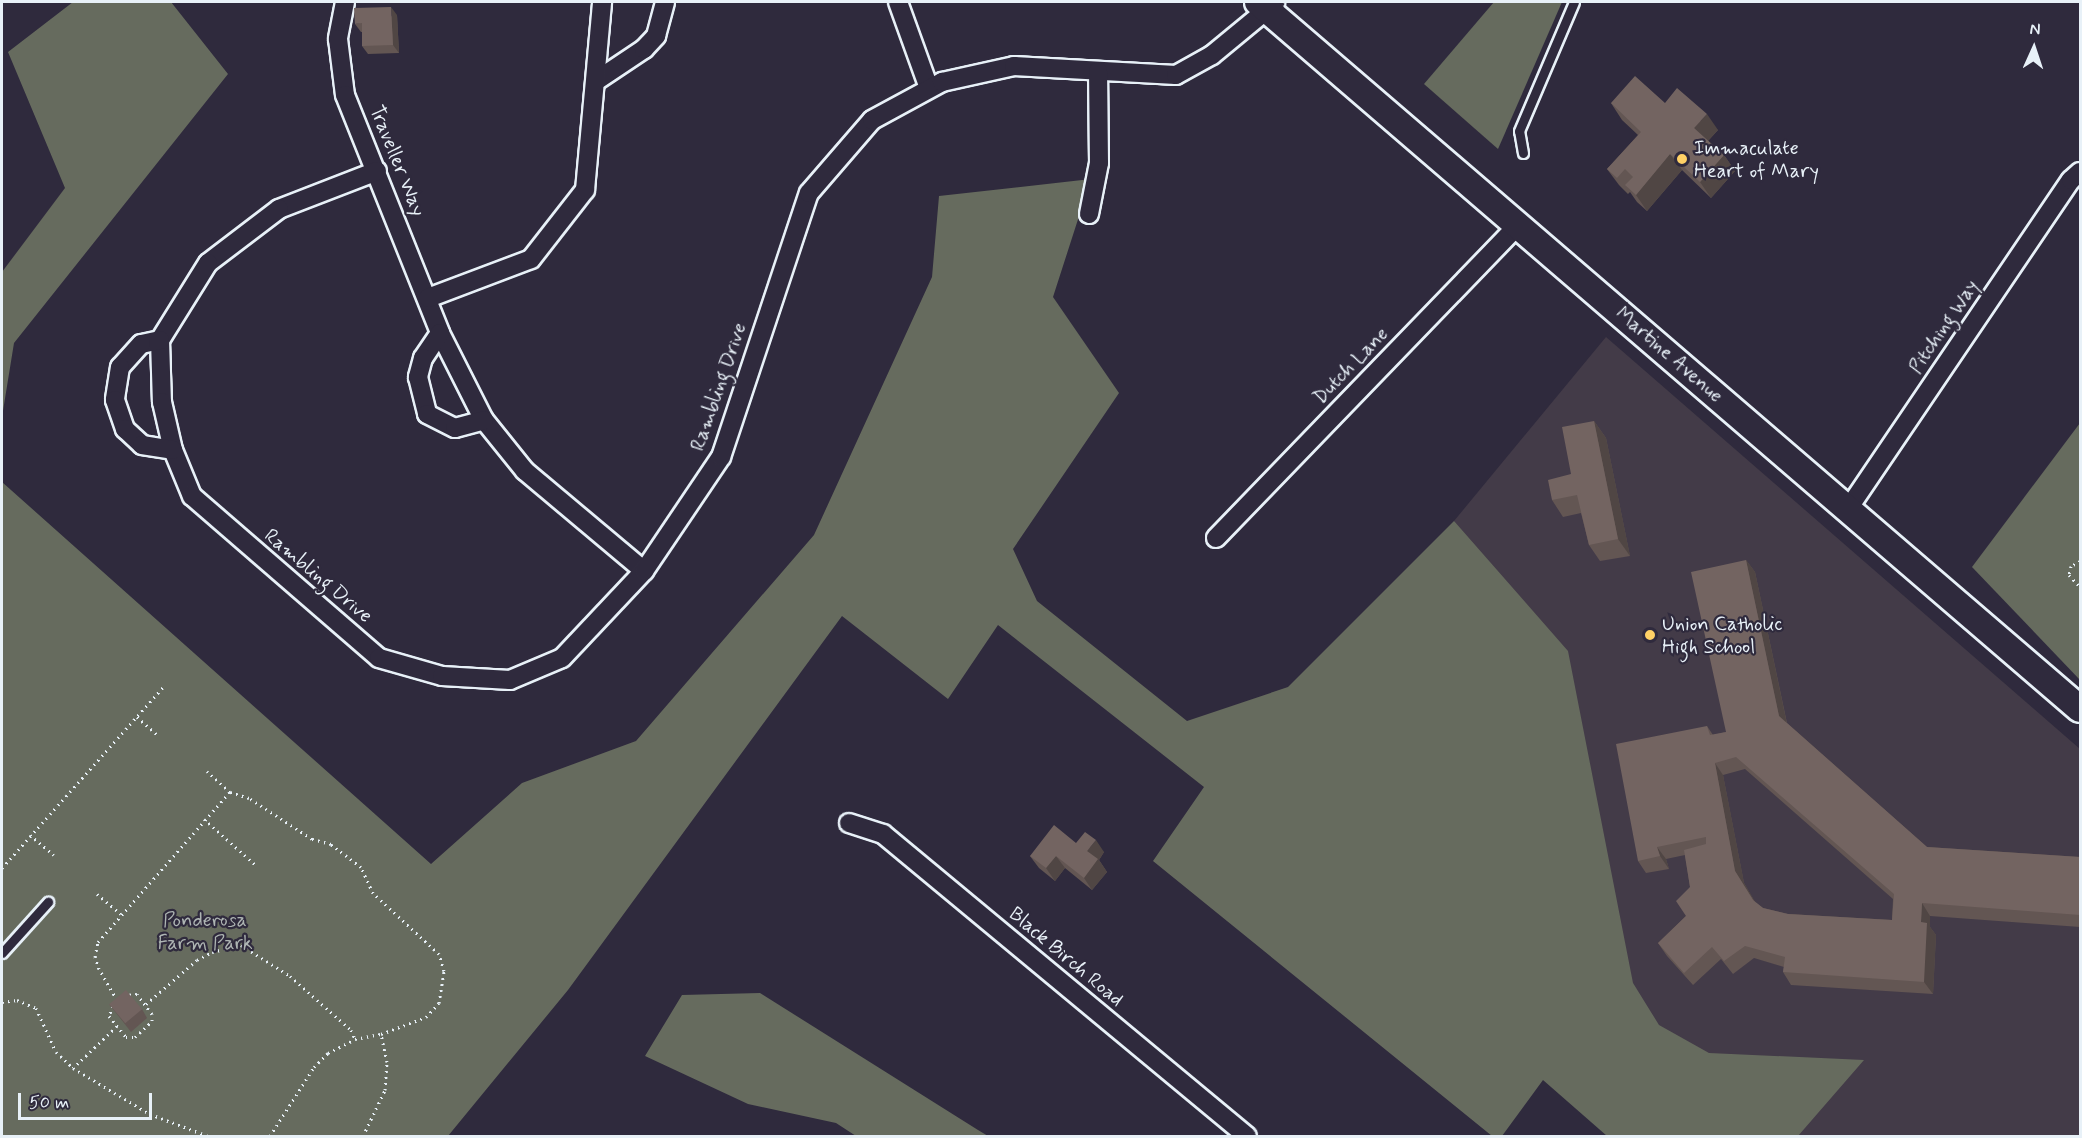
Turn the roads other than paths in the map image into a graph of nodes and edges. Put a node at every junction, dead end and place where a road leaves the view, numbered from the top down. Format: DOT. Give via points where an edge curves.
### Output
graph roads {
  1 [pos="345,2"];
  2 [pos="602,2"];
  3 [pos="665,2"];
  4 [pos="898,2"];
  5 [pos="1574,2"];
  6 [pos="1268,4"];
  7 [pos="1098,71"];
  8 [pos="596,81"];
  9 [pos="929,88"];
  10 [pos="1523,153"];
  11 [pos="377,171"];
  12 [pos="2080,172"];
  13 [pos="1089,214"];
  14 [pos="1518,225"];
  15 [pos="428,298"];
  16 [pos="440,333"];
  17 [pos="159,340"];
  18 [pos="484,420"];
  19 [pos="173,450"];
  20 [pos="1848,509"];
  21 [pos="1216,538"];
  22 [pos="644,571"];
  23 [pos="2080,709"];
  24 [pos="849,823"];
  25 [pos="48,902"];
  26 [pos="2,954"];
  27 [pos="1247,1137"];
  1 -- 11 [label="street, Traveller Way" via="338,39 345,95"];
  2 -- 8 [label="street"];
  3 -- 8 [label="street" via="656,36 644,49"];
  4 -- 9 [label="street"];
  5 -- 10 [label="lane" via="1519,131"];
  6 -- 7 [label="street, Rambling Drive" via="1212,55 1176,75"];
  6 -- 14 [label="main road, Martine Avenue"];
  7 -- 9 [label="street, Rambling Drive" via="1014,66"];
  7 -- 13 [label="street" via="1099,164"];
  8 -- 15 [label="street" via="585,190 531,260"];
  9 -- 22 [label="street, Rambling Drive" via="872,120 809,193 721,457"];
  11 -- 15 [label="street, Traveller Way"];
  11 -- 17 [label="street" via="279,209 208,263"];
  12 -- 20 [label="street, Pitching Way"];
  14 -- 20 [label="main road, Martine Avenue"];
  14 -- 21 [label="street, Dutch Lane"];
  15 -- 16 [label="street, Traveller Way"];
  16 -- 18 [label="street, Traveller Way"];
  16 -- 18 [label="street" via="423,358 418,377 427,414 455,428"];
  17 -- 19 [label="street, Rambling Drive" via="162,402"];
  17 -- 19 [label="street" via="141,344 120,367 115,400 125,429 142,445"];
  18 -- 22 [label="street, Traveller Way" via="525,471"];
  19 -- 22 [label="street, Rambling Drive" via="192,496 379,658 442,676 510,680 562,658"];
  20 -- 23 [label="main road, Martine Avenue"];
  24 -- 27 [label="street, Black Birch Road" via="883,834"];
  25 -- 26 [label="lane"];
}
